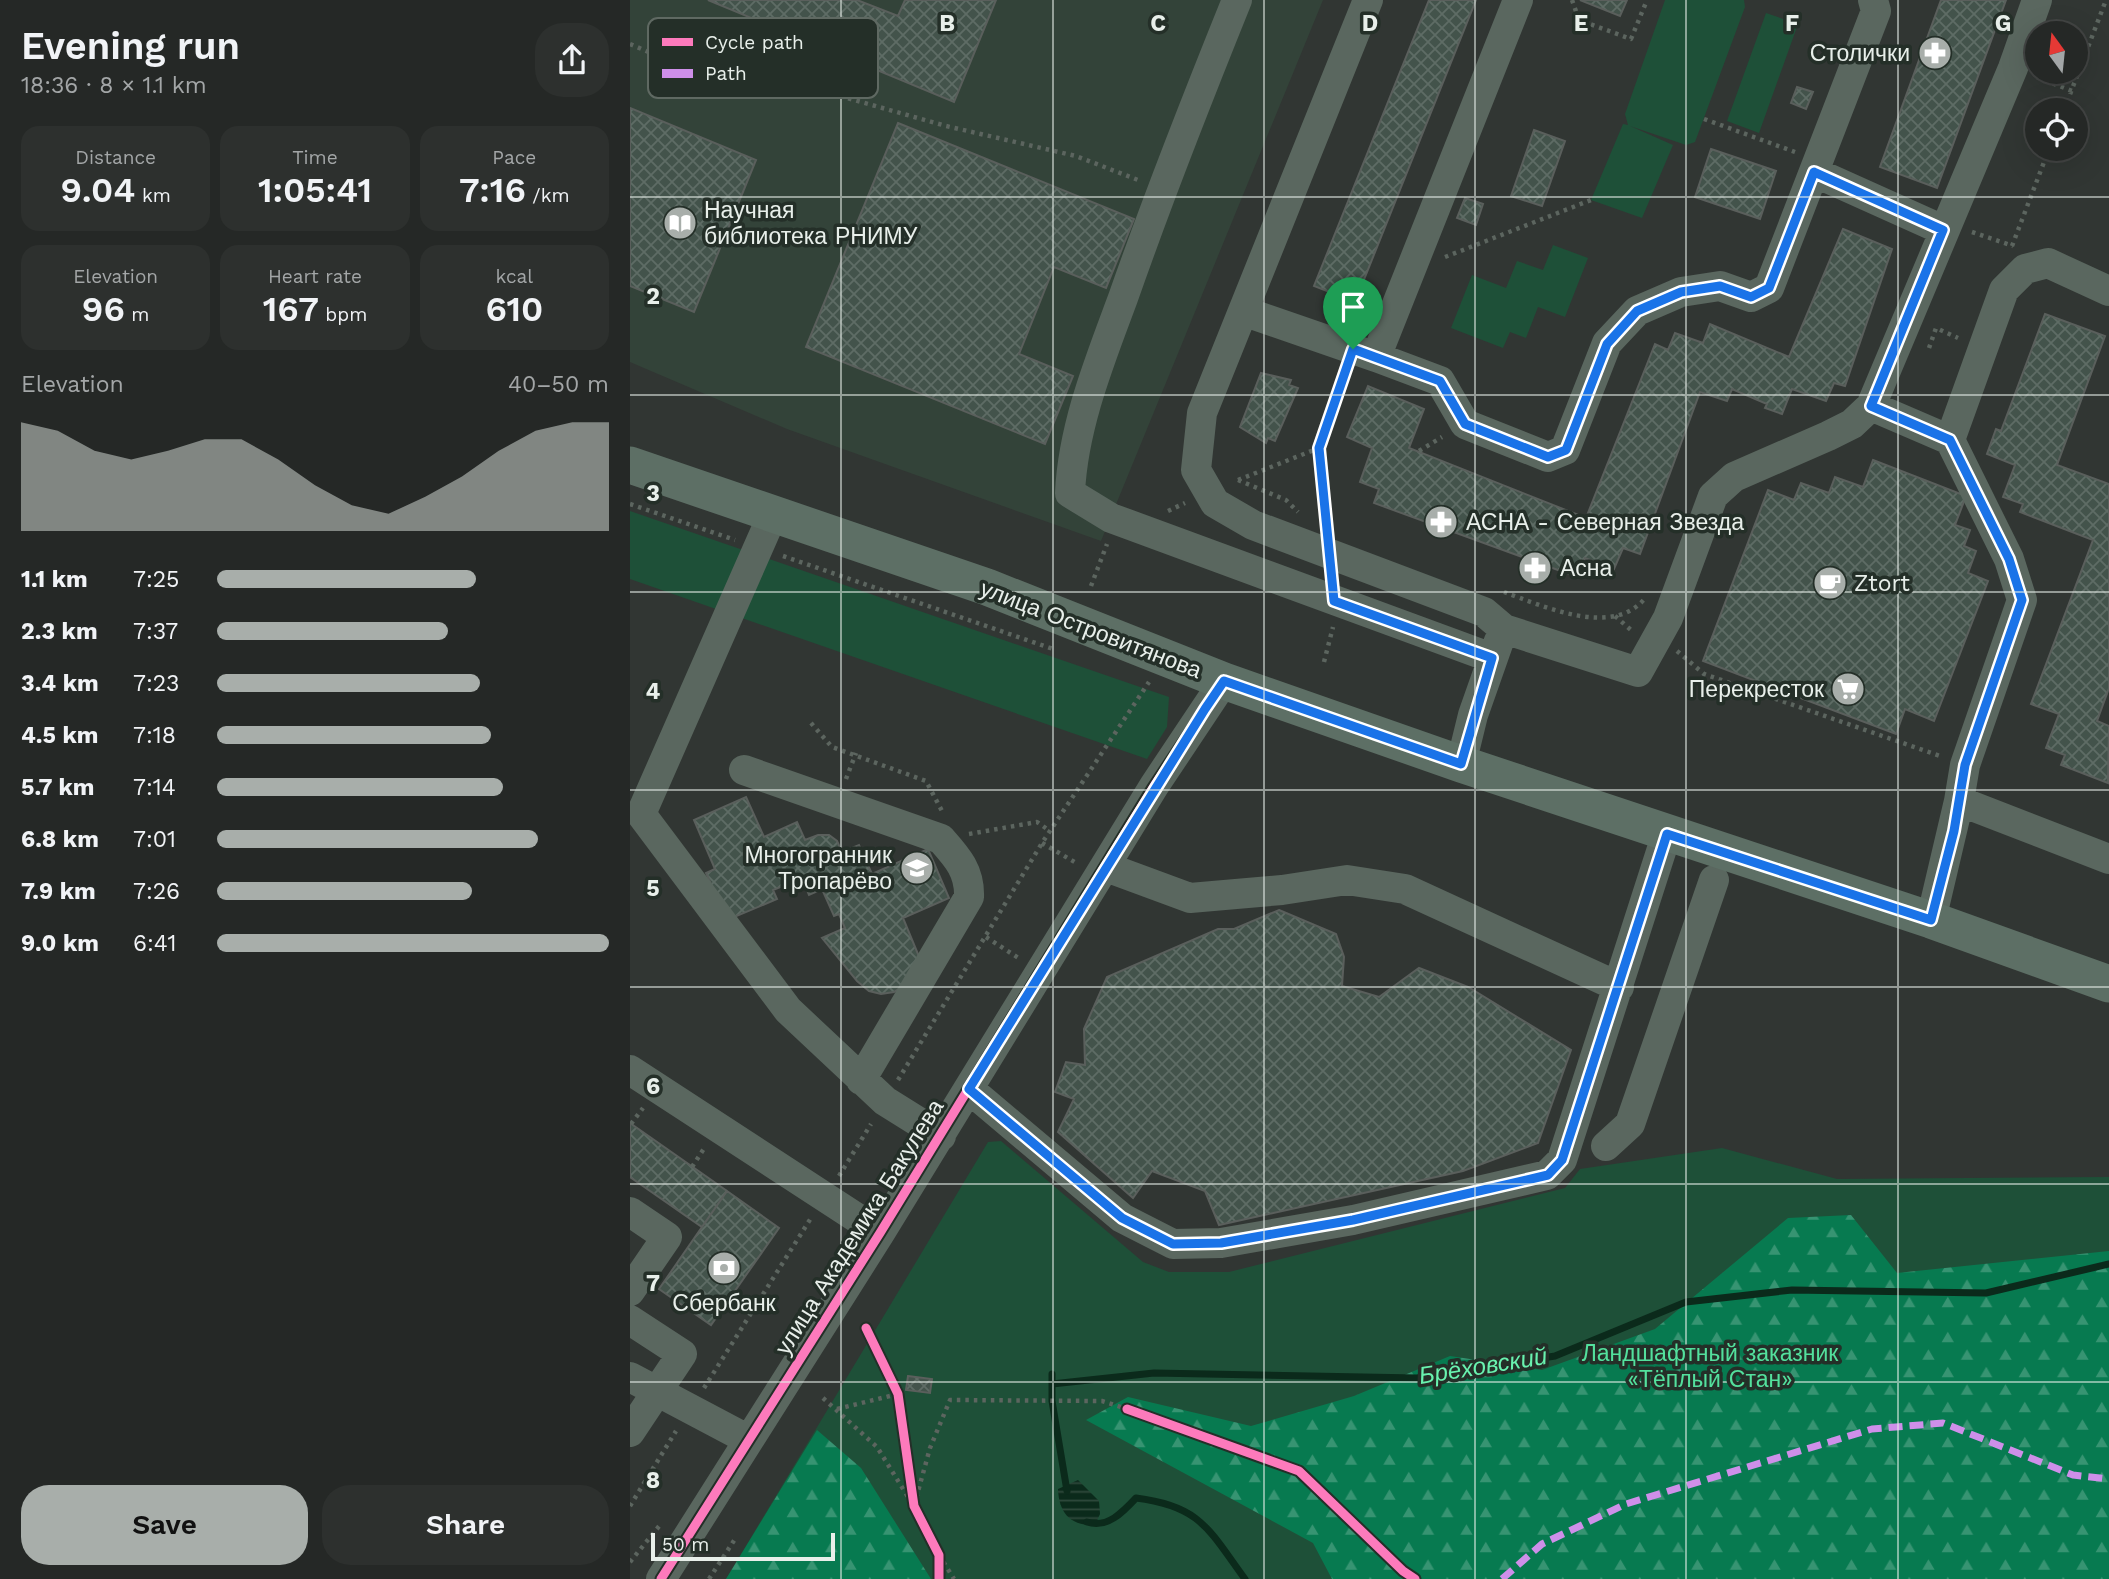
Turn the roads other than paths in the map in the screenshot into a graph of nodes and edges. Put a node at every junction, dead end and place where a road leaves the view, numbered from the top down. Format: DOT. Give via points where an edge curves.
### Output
graph roads {
  1 [pos="1237,0"];
  2 [pos="1368,0"];
  3 [pos="1518,0"];
  4 [pos="1873,0"];
  5 [pos="2037,0"];
  6 [pos="1816,166"];
  7 [pos="1946,225"];
  8 [pos="2109,291"];
  9 [pos="1244,311"];
  10 [pos="1364,353"];
  11 [pos="1871,406"];
  12 [pos="1950,440"];
  13 [pos="630,465"];
  14 [pos="773,514"];
  15 [pos="1253,525"];
  16 [pos="1241,566"];
  17 [pos="1504,629"];
  18 [pos="1492,658"];
  19 [pos="1224,681"];
  20 [pos="1461,764"];
  21 [pos="744,770"];
  22 [pos="1959,801"];
  23 [pos="1667,834"];
  24 [pos="2109,859"];
  25 [pos="1103,872"];
  26 [pos="1714,880"];
  27 [pos="1931,920"];
  28 [pos="2109,984"];
  29 [pos="1619,987"];
  30 [pos="630,1070"];
  31 [pos="861,1080"];
  32 [pos="969,1089"];
  33 [pos="941,1136"];
  34 [pos="1605,1146"];
  35 [pos="630,1212"];
  36 [pos="880,1233"];
  37 [pos="630,1290"];
  38 [pos="630,1320"];
  39 [pos="630,1377"];
  40 [pos="656,1393"];
  41 [pos="630,1433"];
  42 [pos="749,1440"];
  43 [pos="661,1579"];
  1 -- 16 [label="street" via="1161,190 1097,370 1071,464 1070,493 1111,518"];
  2 -- 9 [label="street"];
  3 -- 10 [label="street" via="1411,270"];
  4 -- 6 [label="street" via="1876,11"];
  5 -- 7 [label="street"];
  6 -- 7 [label="street"];
  6 -- 10 [label="street" via="1769,288 1751,297 1720,286 1681,292 1637,311 1607,344 1566,450 1548,457 1465,424 1440,381"];
  7 -- 11 [label="street"];
  8 -- 12 [label="street" via="2048,263 2025,269 2004,290"];
  9 -- 10 [label="street"];
  9 -- 15 [label="street" via="1202,413 1196,470 1214,503"];
  11 -- 12 [label="street"];
  11 -- 17 [label="street" via="1852,424 1734,477 1713,496 1657,643 1638,672"];
  12 -- 22 [label="street" via="2009,559 2022,600 1965,765"];
  13 -- 14 [label="main road, улица Островитянова"];
  14 -- 19 [label="main road, улица Островитянова" via="988,587"];
  14 -- 31 [label="street" via="641,814 788,1010"];
  15 -- 16 [label="street"];
  15 -- 17 [label="street" via="1484,612"];
  16 -- 18 [label="street"];
  17 -- 18 [label="street"];
  18 -- 20 [label="street"];
  19 -- 20 [label="main road, улица Островитянова"];
  19 -- 25 [label="street, улица Академика Бакулева"];
  20 -- 23 [label="main road, улица Островитянова"];
  21 -- 31 [label="street" via="948,838 963,863 969,897"];
  22 -- 24 [label="street"];
  22 -- 27 [label="street"];
  23 -- 27 [label="main road, улица Островитянова"];
  23 -- 29 [label="street"];
  25 -- 29 [label="street" via="1190,898 1347,880 1405,889"];
  25 -- 32 [label="street, улица Академика Бакулева"];
  26 -- 34 [label="street" via="1630,1124"];
  27 -- 28 [label="main road, улица Островитянова"];
  29 -- 32 [label="street" via="1562,1160 1548,1175 1353,1220 1221,1243 1173,1244 1122,1218"];
  30 -- 36 [label="street"];
  31 -- 33 [label="street"];
  32 -- 33 [label="street, улица Академика Бакулева"];
  33 -- 36 [label="street, улица Академика Бакулева"];
  35 -- 37 [label="street" via="667,1237"];
  36 -- 42 [label="street, улица Академика Бакулева"];
  38 -- 40 [label="street" via="682,1354"];
  39 -- 40 [label="street"];
  40 -- 41 [label="street"];
  40 -- 42 [label="street"];
  42 -- 43 [label="street, улица Академика Бакулева"];
}
